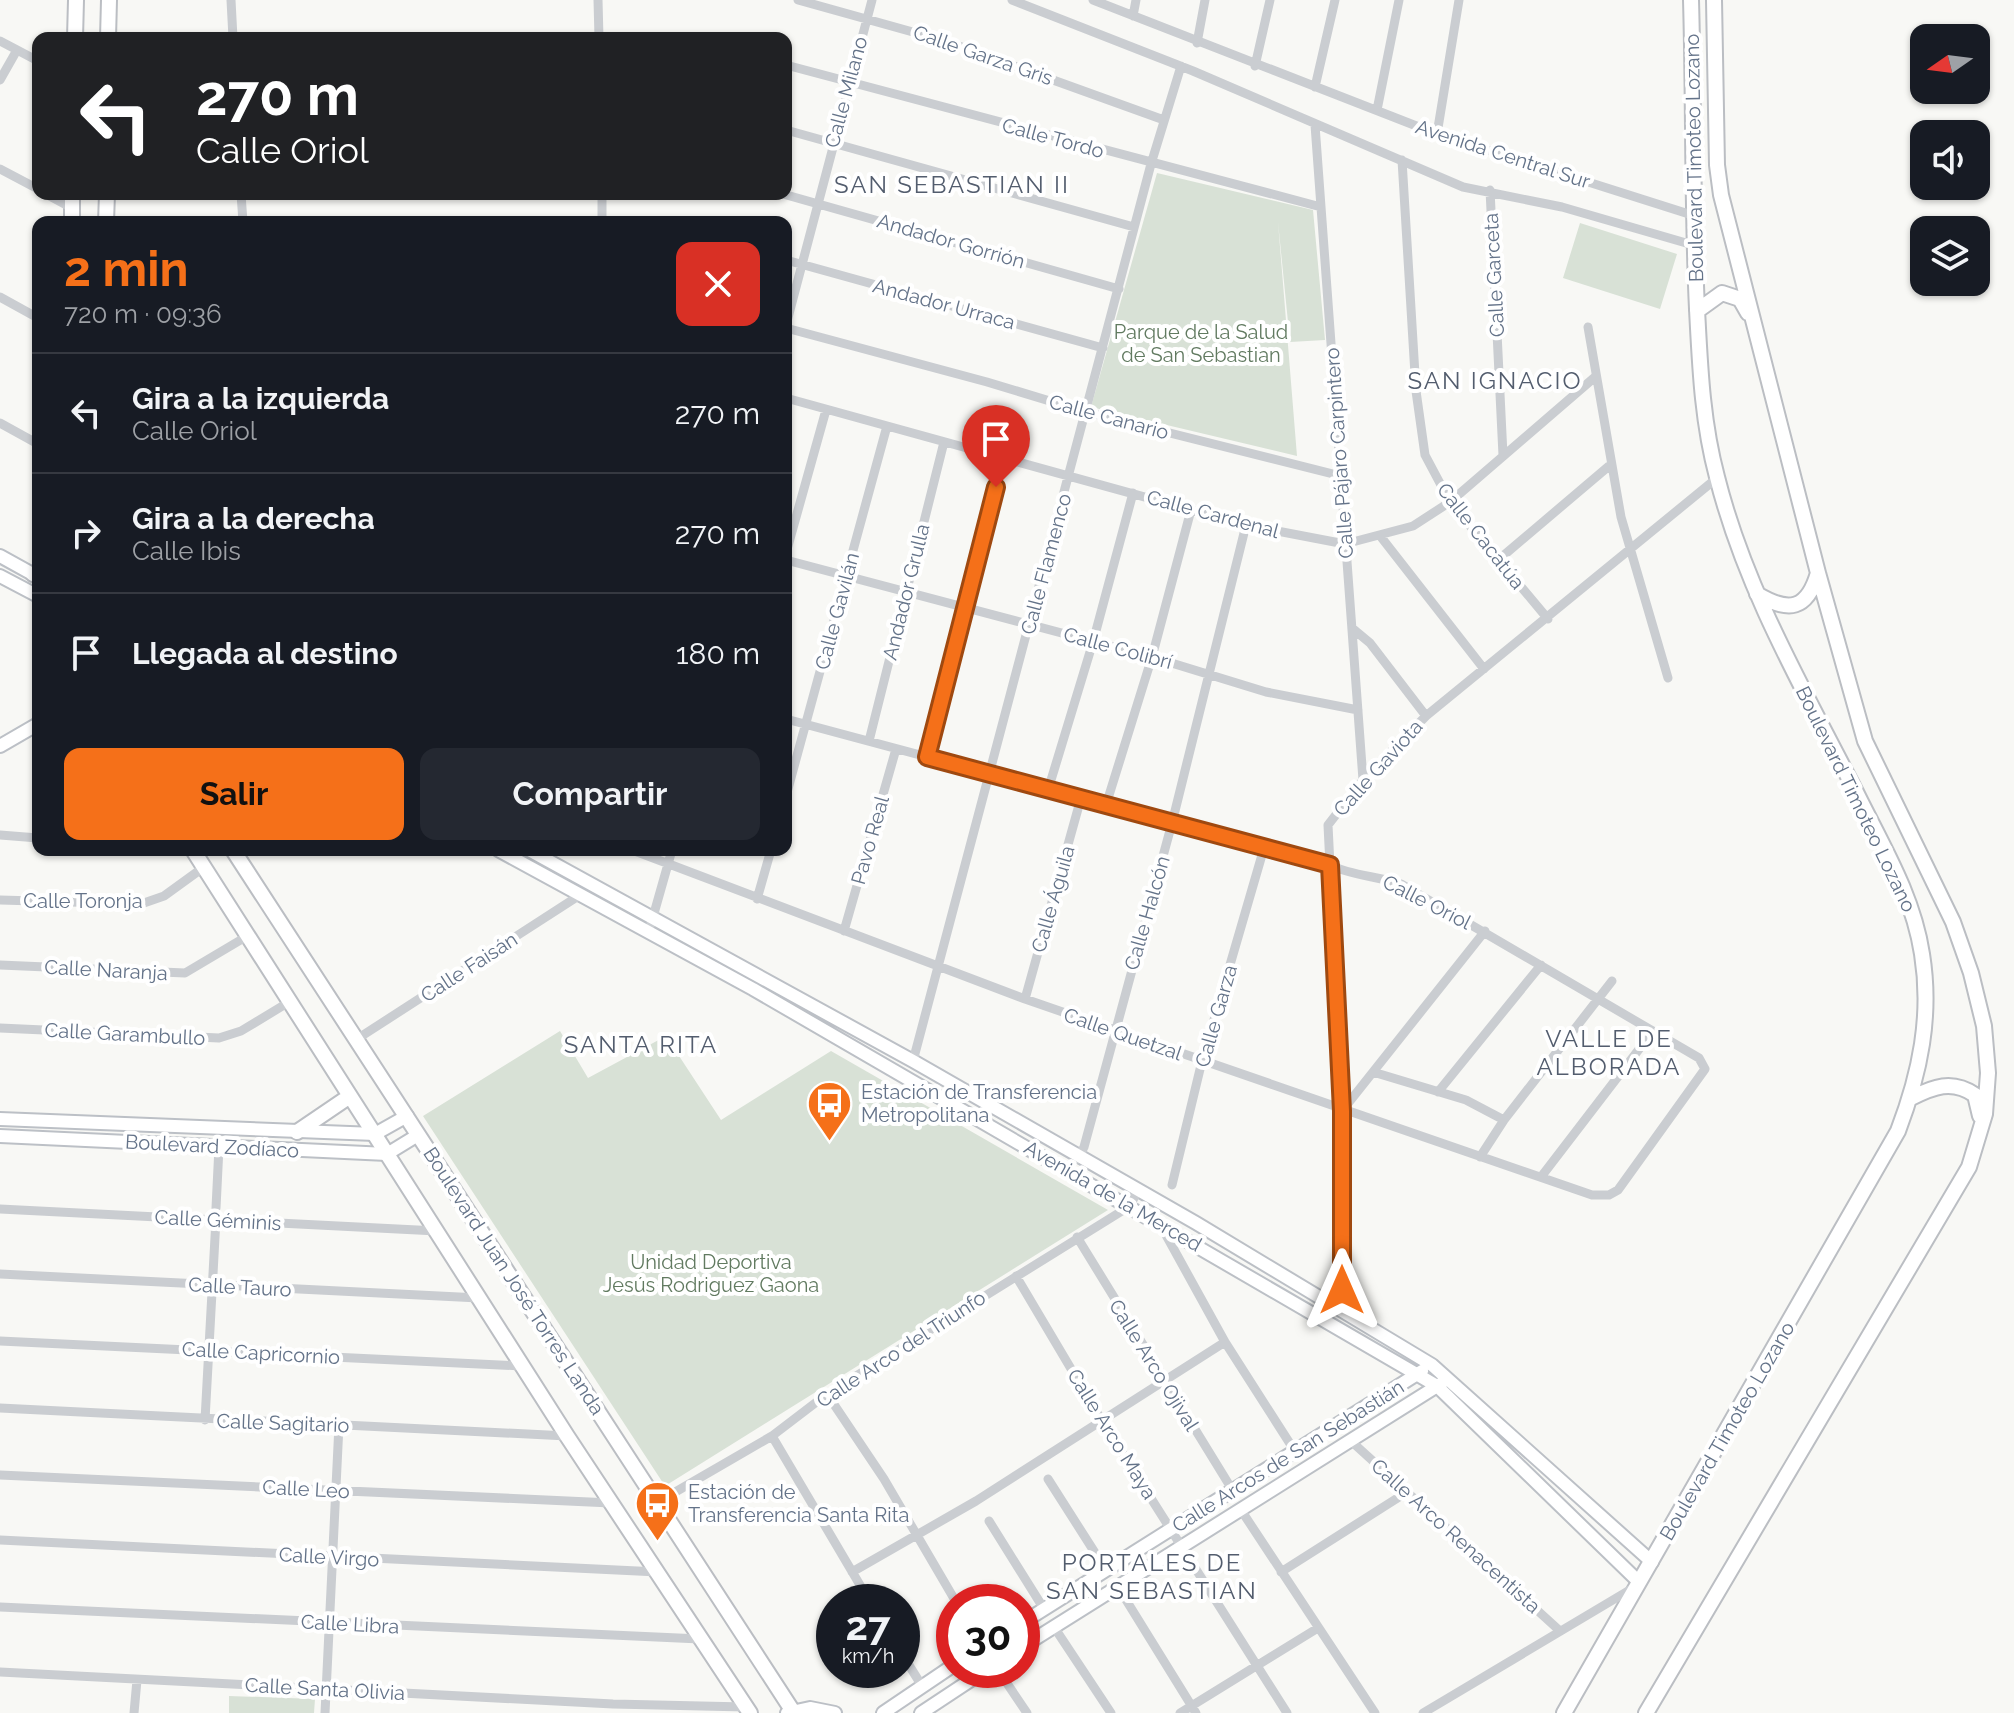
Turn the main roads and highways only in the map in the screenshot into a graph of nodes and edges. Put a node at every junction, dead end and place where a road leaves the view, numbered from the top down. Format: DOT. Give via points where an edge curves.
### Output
graph roads {
  1 [pos="76,0"];
  2 [pos="109,0"];
  3 [pos="1691,0"];
  4 [pos="1714,0"];
  5 [pos="75,32"];
  6 [pos="108,32"];
  7 [pos="1697,311"];
  8 [pos="1756,331"];
  9 [pos="1818,573"];
  10 [pos="1757,594"];
  11 [pos="197,856"];
  12 [pos="237,856"];
  13 [pos="350,1096"];
  14 [pos="1911,1098"];
  15 [pos="297,1132"];
  16 [pos="1979,1136"];
  17 [pos="748,1710"];
  18 [pos="791,1712"];
  19 [pos="1564,1713"];
  20 [pos="1646,1713"];
  1 -- 5 [label="main road"];
  2 -- 6 [label="main road"];
  3 -- 7 [label="main road, Boulevard Timoteo Lozano"];
  4 -- 8 [label="main road, Boulevard Timoteo Lozano" via="1717,165"];
  7 -- 8 [label="main road" via="1711,298 1732,293 1745,306"];
  7 -- 10 [label="main road, Boulevard Timoteo Lozano" via="1702,403 1717,478"];
  8 -- 9 [label="main road, Boulevard Timoteo Lozano"];
  9 -- 10 [label="main road" via="1813,591 1794,605 1782,606"];
  9 -- 16 [label="main road, Boulevard Timoteo Lozano" via="1870,754 1931,875 1971,973 1988,1073"];
  10 -- 14 [label="main road, Boulevard Timoteo Lozano" via="1909,898 1927,1001"];
  11 -- 13 [label="main road, Boulevard Juan José Torres Landa"];
  12 -- 18 [label="main road, Boulevard Juan José Torres Landa"];
  13 -- 15 [label="main road"];
  13 -- 17 [label="main road, Boulevard Juan José Torres Landa"];
  14 -- 16 [label="main road" via="1940,1086 1967,1089 1978,1104"];
  14 -- 19 [label="main road, Boulevard Timoteo Lozano" via="1898,1131"];
  16 -- 20 [label="main road, Boulevard Timoteo Lozano" via="1969,1167"];
}
